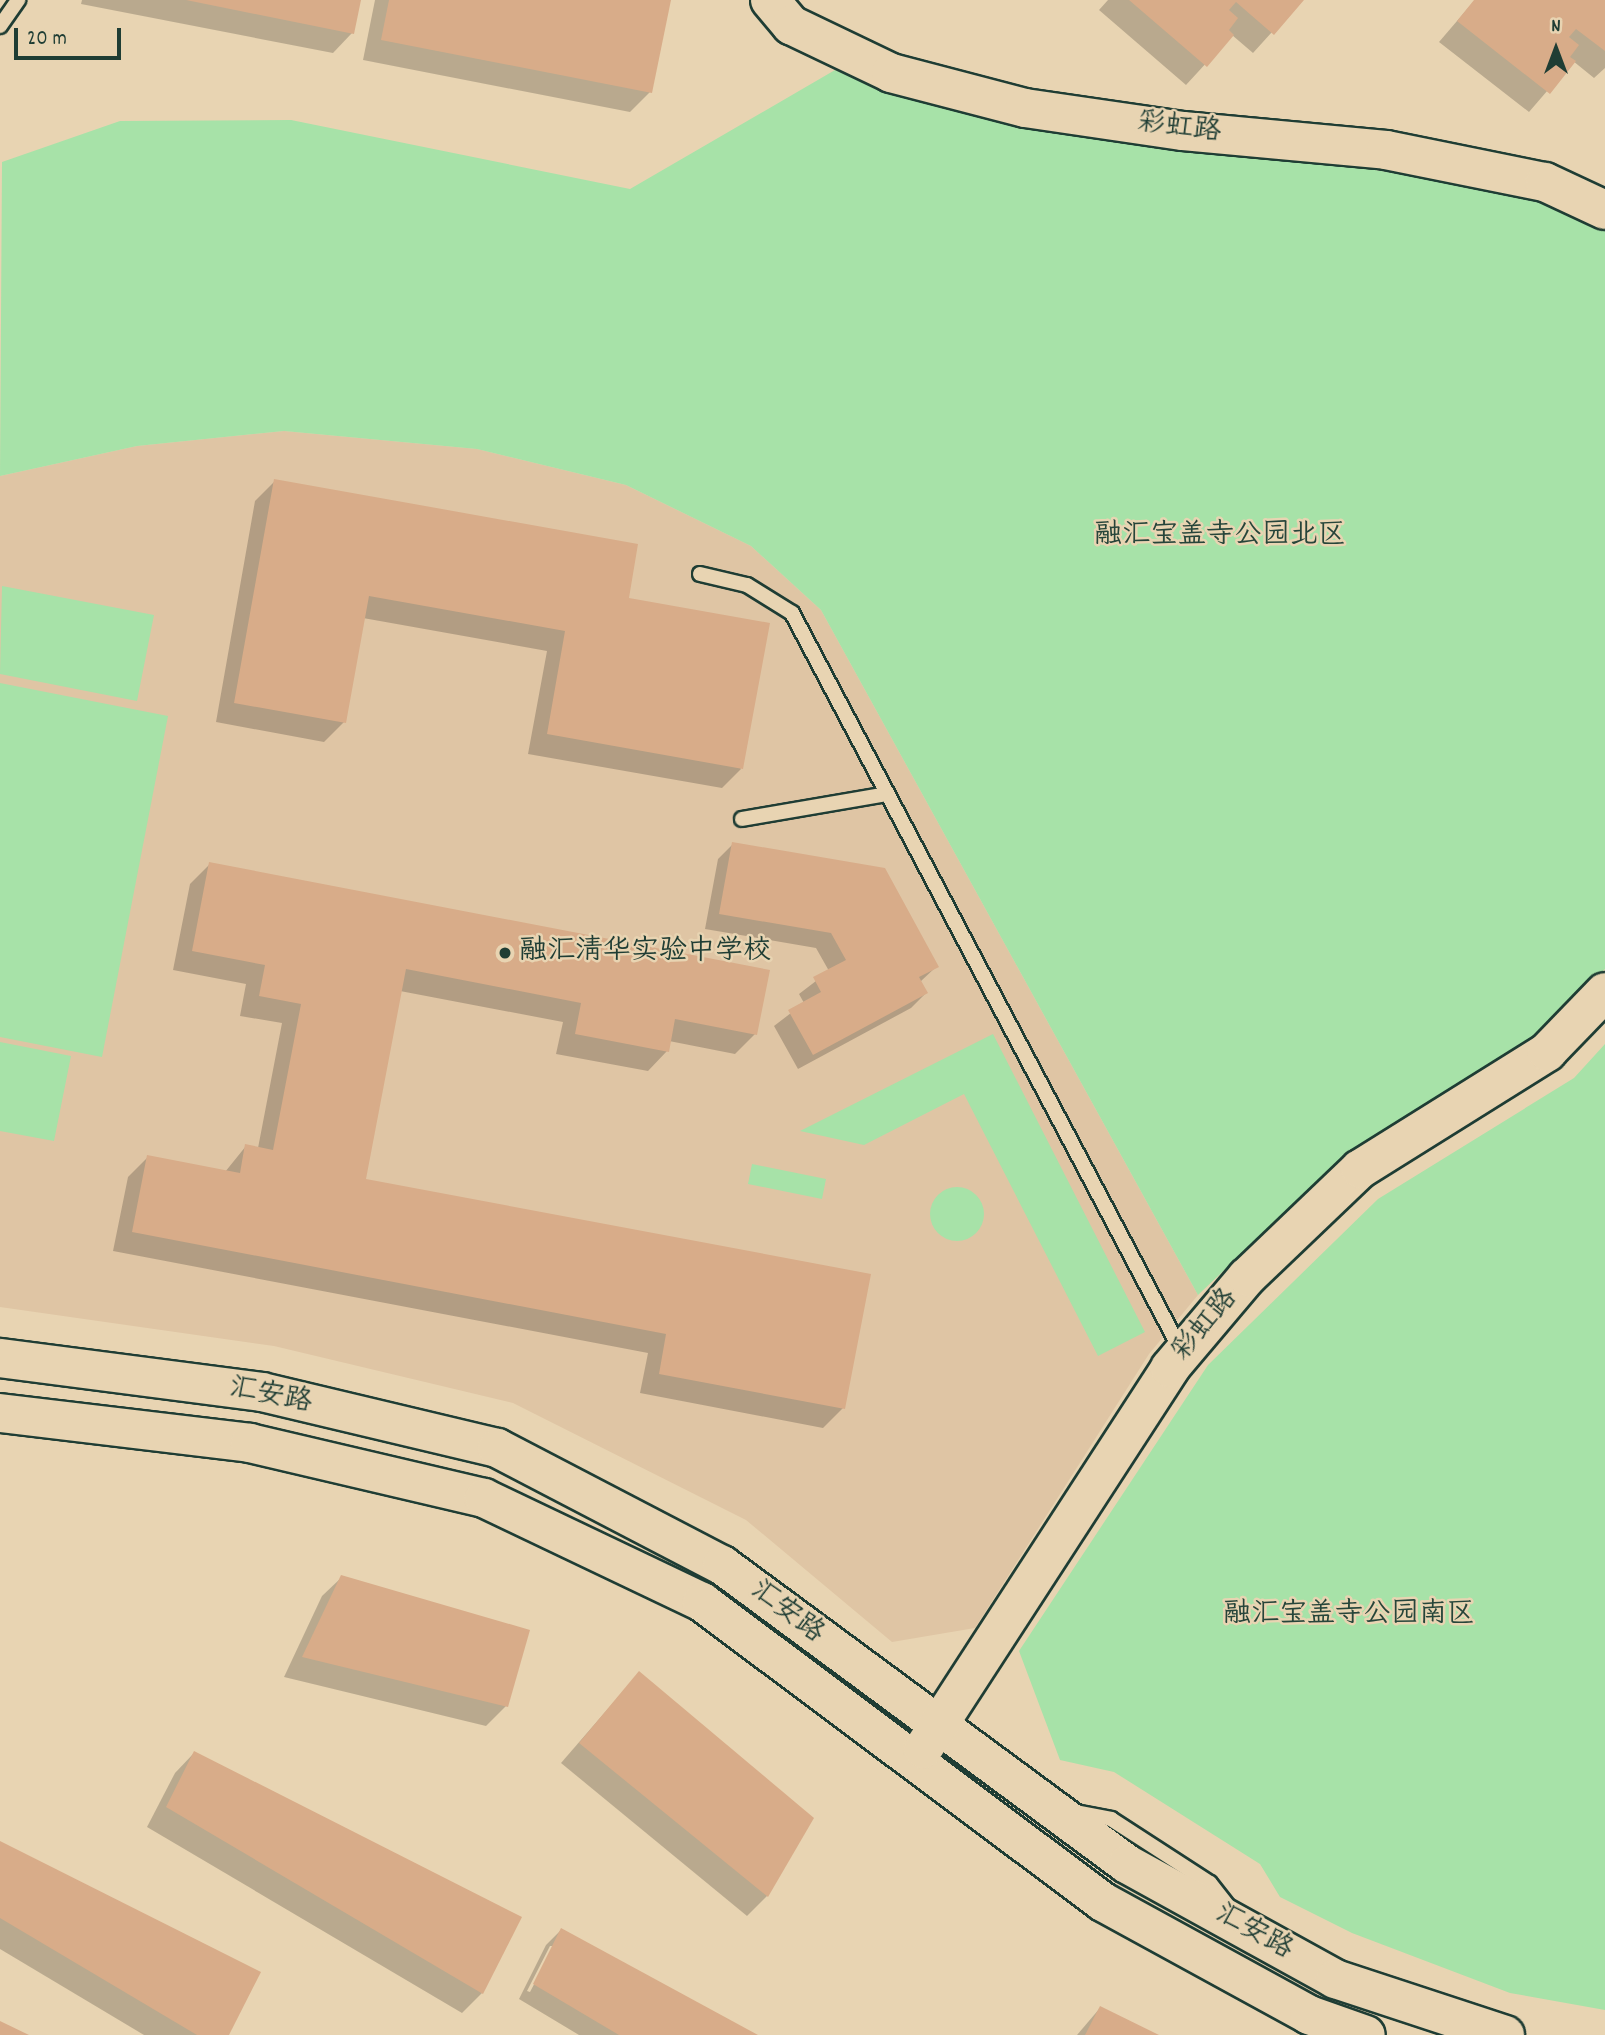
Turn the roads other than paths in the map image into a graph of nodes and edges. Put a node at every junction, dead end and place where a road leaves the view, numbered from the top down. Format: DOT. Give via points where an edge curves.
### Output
graph roads {
  1 [pos="18,0"];
  2 [pos="770,0"];
  3 [pos="0,26"];
  4 [pos="1605,210"];
  5 [pos="700,574"];
  6 [pos="887,794"];
  7 [pos="742,819"];
  8 [pos="1605,992"];
  9 [pos="1182,1353"];
  10 [pos="0,1358"];
  11 [pos="0,1413"];
  12 [pos="938,1728"];
  13 [pos="915,1762"];
  14 [pos="1366,2035"];
  15 [pos="1505,2035"];
  1 -- 3 [label="lane"];
  2 -- 4 [label="street, 彩虹路" via="791,25 891,73 1025,108 1183,131 1386,150 1545,181"];
  5 -- 6 [label="lane" via="747,585 792,613"];
  6 -- 7 [label="lane"];
  6 -- 9 [label="lane"];
  8 -- 9 [label="street, 彩虹路" via="1547,1052 1360,1169 1247,1277"];
  9 -- 12 [label="street, 彩虹路"];
  10 -- 12 [label="street, 汇安路" via="262,1392 497,1448 722,1565"];
  11 -- 13 [label="street, 汇安路" via="250,1443 484,1498 702,1602"];
  12 -- 13 [label="street, 彩虹路"];
  12 -- 15 [label="street, 汇安路" via="1128,1864 1335,1979"];
  13 -- 14 [label="street, 汇安路" via="1103,1902 1309,2015"];
}
